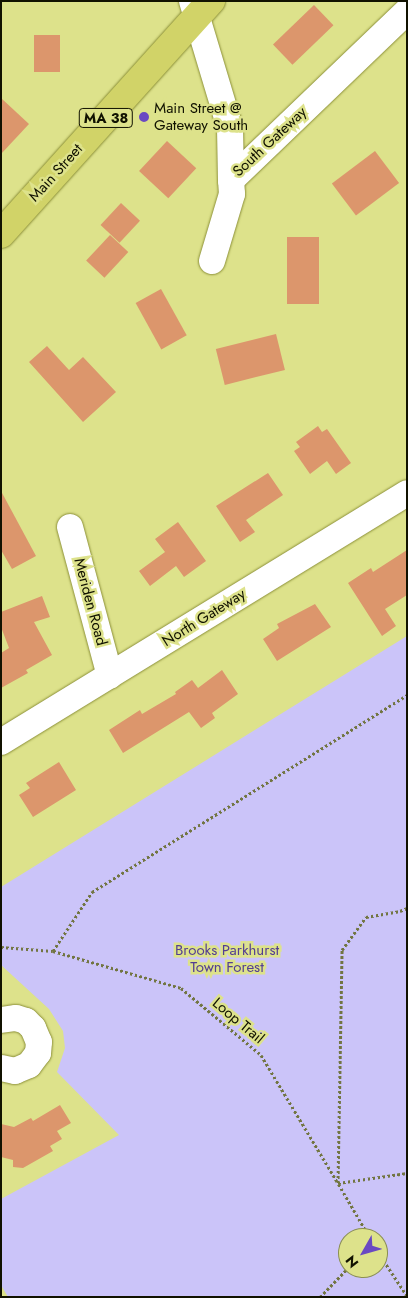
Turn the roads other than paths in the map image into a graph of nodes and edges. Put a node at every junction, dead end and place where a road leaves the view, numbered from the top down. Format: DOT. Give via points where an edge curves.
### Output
graph roads {
  1 [pos="200,6"];
  2 [pos="407,11"];
  3 [pos="231,180"];
  4 [pos="1,234"];
  5 [pos="212,261"];
  6 [pos="407,493"];
  7 [pos="70,527"];
  8 [pos="110,676"];
  9 [pos="1,742"];
  10 [pos="3,1014"];
  11 [pos="1,1068"];
  1 -- 3 [label="street, South Gateway" via="230,128"];
  1 -- 4 [label="main road, Main Street / MA 38"];
  2 -- 3 [label="street, South Gateway"];
  3 -- 5 [label="street" via="232,194"];
  6 -- 8 [label="street, North Gateway"];
  7 -- 8 [label="street, Meriden Road"];
  8 -- 9 [label="street, North Gateway"];
  10 -- 11 [label="street" via="30,1024 36,1032 39,1048 33,1062 25,1068 15,1071"];
}
